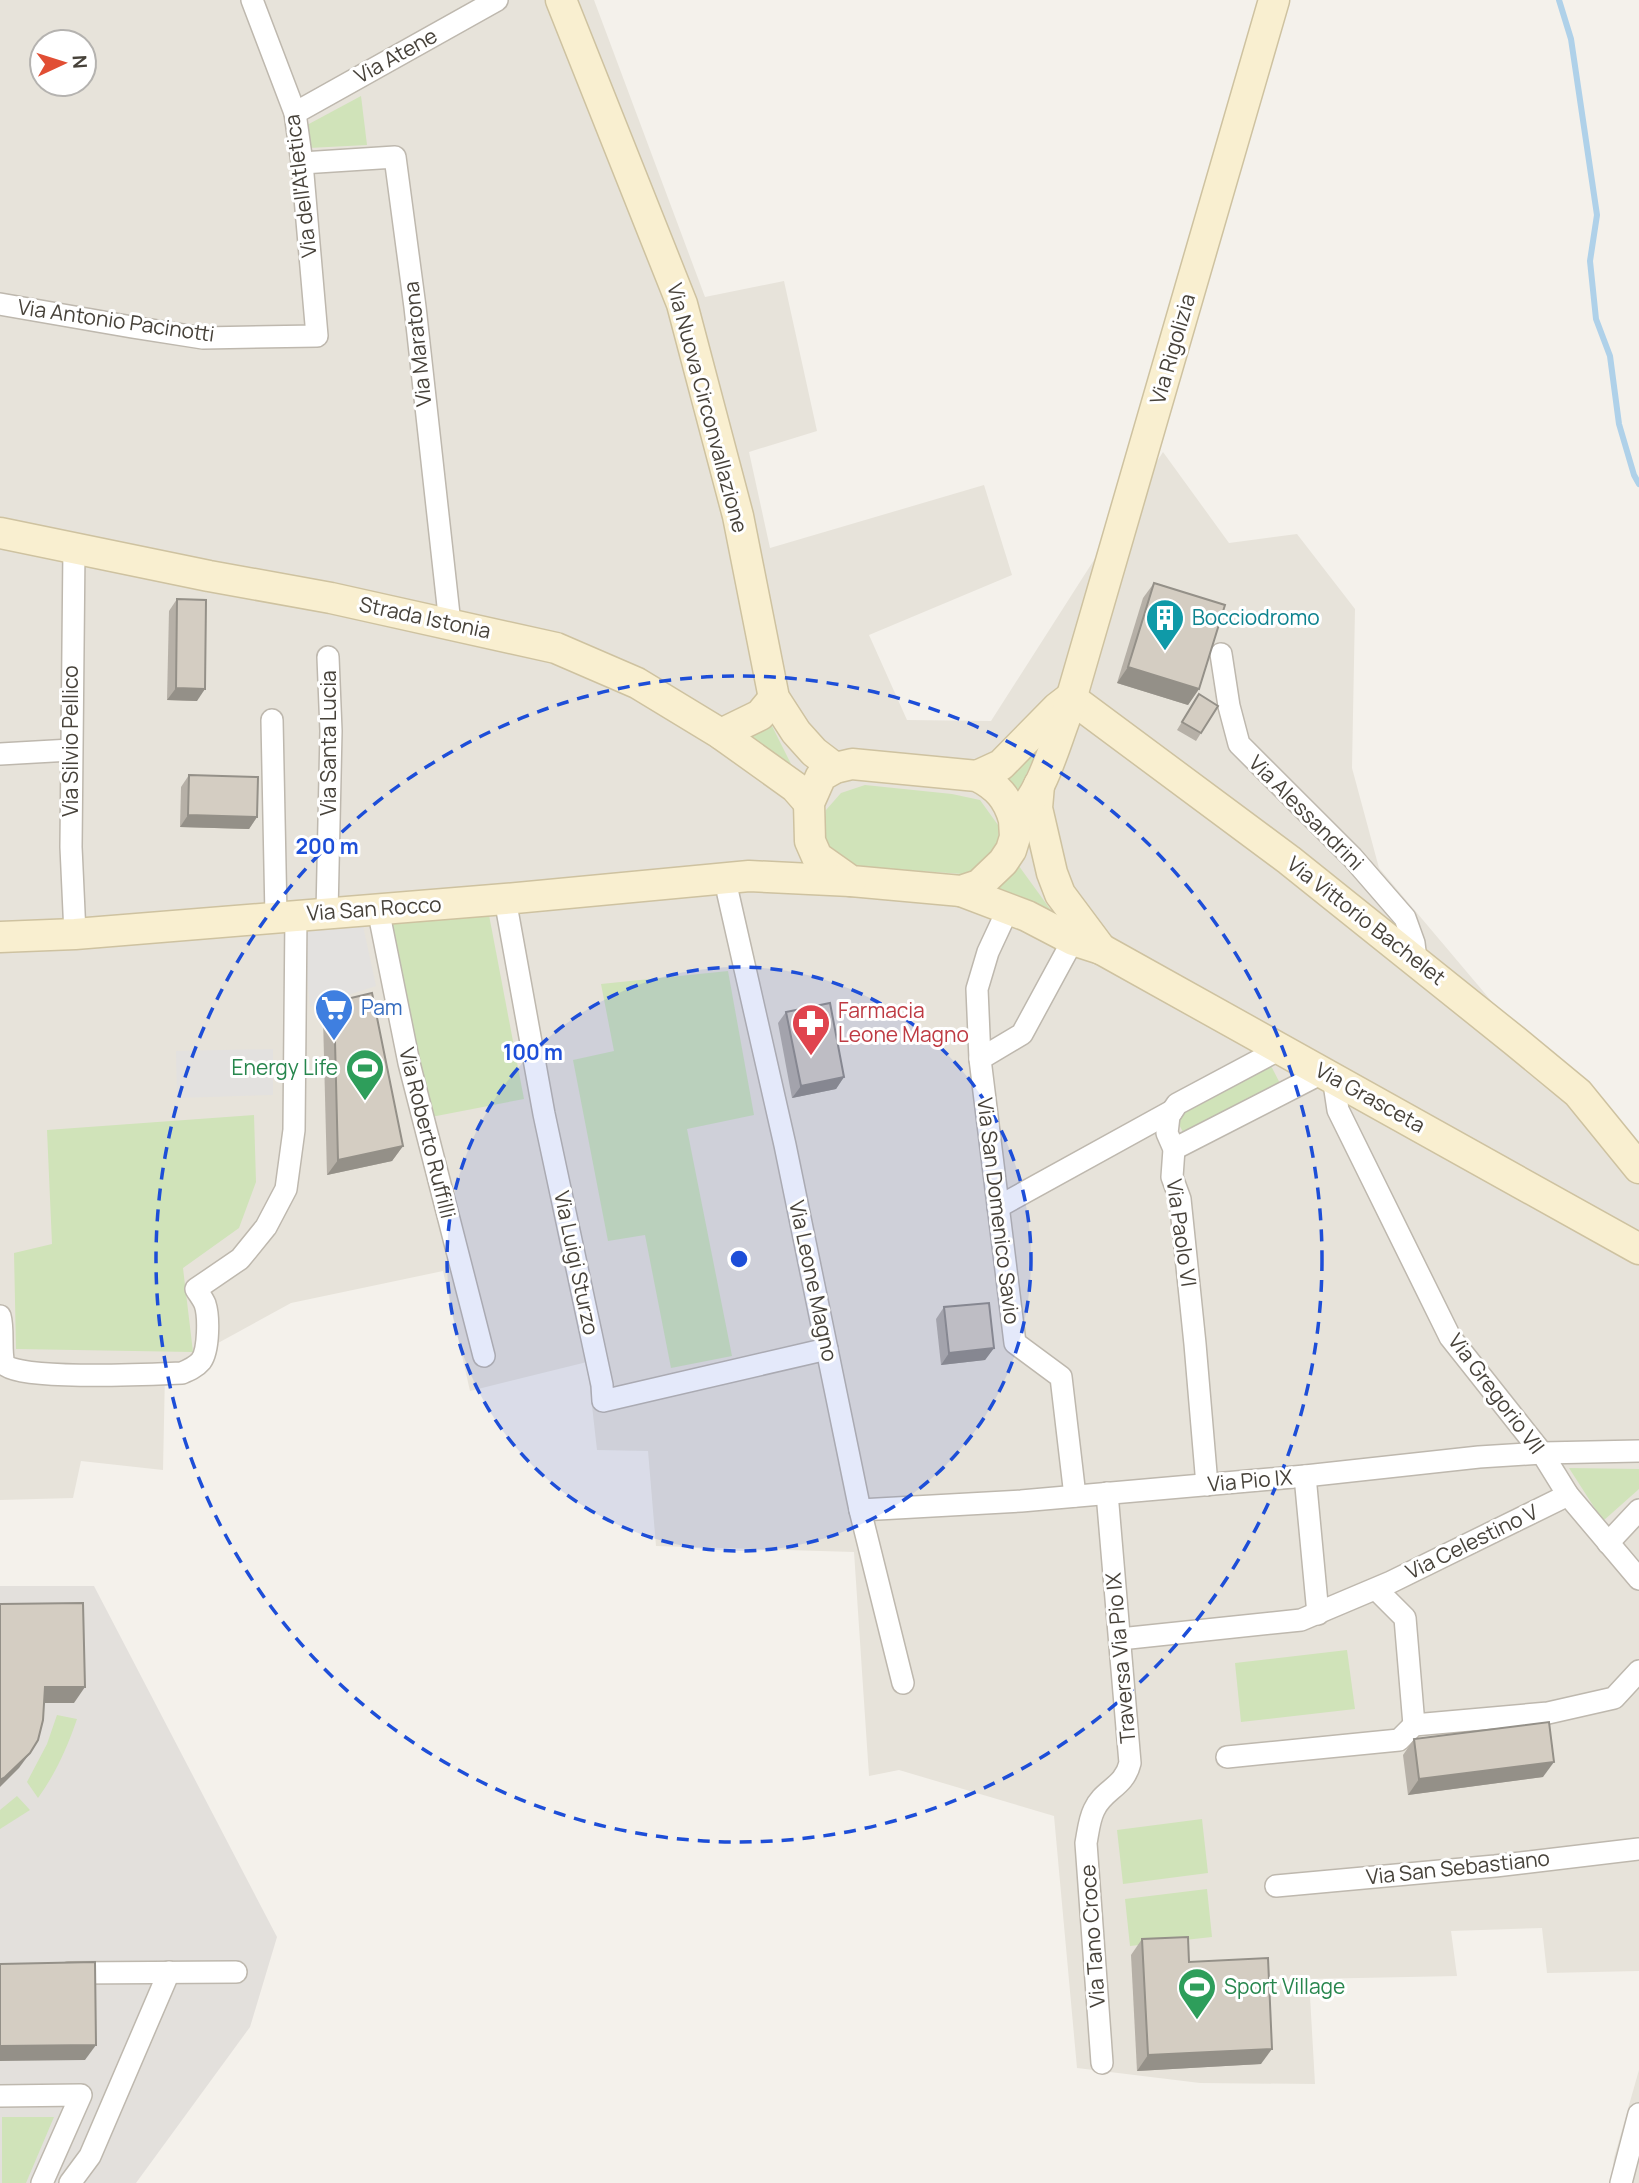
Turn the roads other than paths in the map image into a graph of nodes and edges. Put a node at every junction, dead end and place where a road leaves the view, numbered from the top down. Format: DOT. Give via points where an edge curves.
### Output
graph roads {
  1 [pos="253,0"];
  2 [pos="497,0"];
  3 [pos="561,0"];
  4 [pos="1274,0"];
  5 [pos="295,113"];
  6 [pos="302,163"];
  7 [pos="0,304"];
  8 [pos="317,336"];
  9 [pos="0,533"];
  10 [pos="74,548"];
  11 [pos="450,624"];
  12 [pos="1220,654"];
  13 [pos="328,657"];
  14 [pos="774,698"];
  15 [pos="1071,698"];
  16 [pos="272,720"];
  17 [pos="721,734"];
  18 [pos="71,750"];
  19 [pos="0,754"];
  20 [pos="835,768"];
  21 [pos="977,776"];
  22 [pos="1039,785"];
  23 [pos="809,803"];
  24 [pos="1015,828"];
  25 [pos="810,841"];
  26 [pos="737,877"];
  27 [pos="851,881"];
  28 [pos="961,891"];
  29 [pos="505,900"];
  30 [pos="1068,907"];
  31 [pos="378,909"];
  32 [pos="1008,909"];
  33 [pos="327,913"];
  34 [pos="286,916"];
  35 [pos="75,934"];
  36 [pos="0,937"];
  37 [pos="1087,944"];
  38 [pos="1416,960"];
  39 [pos="1282,1048"];
  40 [pos="980,1059"];
  41 [pos="1328,1074"];
  42 [pos="1172,1111"];
  43 [pos="1174,1149"];
  44 [pos="1639,1168"];
  45 [pos="998,1207"];
  46 [pos="1639,1249"];
  47 [pos="0,1316"];
  48 [pos="827,1349"];
  49 [pos="484,1356"];
  50 [pos="1639,1451"];
  51 [pos="1542,1453"];
  52 [pos="1305,1476"];
  53 [pos="1207,1485"];
  54 [pos="1107,1493"];
  55 [pos="1568,1495"];
  56 [pos="1075,1496"];
  57 [pos="860,1510"];
  58 [pos="1639,1510"];
  59 [pos="1608,1543"];
  60 [pos="1639,1579"];
  61 [pos="1376,1589"];
  62 [pos="1318,1614"];
  63 [pos="1119,1639"];
  64 [pos="1639,1671"];
  65 [pos="903,1683"];
  66 [pos="1414,1725"];
  67 [pos="1227,1757"];
  68 [pos="1094,1810"];
  69 [pos="1639,1849"];
  70 [pos="1276,1886"];
  71 [pos="169,1972"];
  72 [pos="236,1972"];
  73 [pos="53,1973"];
  74 [pos="1102,2063"];
  75 [pos="0,2096"];
  76 [pos="1639,2114"];
  77 [pos="42,2183"];
  78 [pos="70,2183"];
  79 [pos="1620,2183"];
  1 -- 5 [label="street, Via dell'Atletica"];
  2 -- 5 [label="street, Via Atene"];
  3 -- 14 [label="street, Via Nuova Circonvallazione" via="682,304 738,516"];
  4 -- 15 [label="street, Via Rigolizia"];
  5 -- 6 [label="street, Via dell'Atletica"];
  6 -- 8 [label="street, Via dell'Atletica"];
  6 -- 11 [label="street, Via Maratona" via="395,157"];
  7 -- 8 [label="street, Via Antonio Pacinotti" via="203,338"];
  9 -- 10 [label="street, Strada Istonia"];
  10 -- 11 [label="street, Strada Istonia"];
  10 -- 18 [label="street, Via Silvio Pellico"];
  11 -- 17 [label="street, Strada Istonia" via="556,648 637,682"];
  12 -- 38 [label="street, Via Alessandrini" via="1239,744 1352,857 1405,918"];
  13 -- 33 [label="street, Via Santa Lucia"];
  14 -- 17 [label="street" via="760,715"];
  14 -- 20 [label="street, Via Nuova Circonvallazione" via="796,732"];
  15 -- 21 [label="street" via="1001,765"];
  15 -- 22 [label="street, Via Rigolizia"];
  15 -- 38 [label="street, Via Vittorio Bachelet"];
  16 -- 34 [label="street"];
  17 -- 23 [label="street, Strada Istonia" via="795,787"];
  18 -- 19 [label="street"];
  18 -- 35 [label="street, Via Silvio Pellico"];
  20 -- 21 [label="street" via="852,764"];
  20 -- 23 [label="street" via="821,776"];
  21 -- 24 [label="street" via="1003,794"];
  22 -- 24 [label="street"];
  22 -- 30 [label="street" via="1037,808 1052,873"];
  23 -- 25 [label="street"];
  24 -- 28 [label="street" via="1011,850 1003,862 979,885"];
  24 -- 30 [label="street" via="1047,889"];
  25 -- 26 [label="street" via="786,859"];
  25 -- 27 [label="street" via="817,857"];
  26 -- 27 [label="street"];
  26 -- 29 [label="street, Via San Rocco"];
  26 -- 48 [label="street, Via Leone Magno" via="728,894"];
  27 -- 28 [label="street"];
  28 -- 32 [label="street, Via Grasceta"];
  29 -- 31 [label="street, Via San Rocco"];
  29 -- 48 [label="street, Via Luigi Sturzo" via="603,1401"];
  30 -- 37 [label="street"];
  31 -- 33 [label="street, Via San Rocco"];
  31 -- 49 [label="street, Via Roberto Ruffilli" via="409,1063"];
  32 -- 37 [label="street, Via Grasceta"];
  32 -- 40 [label="street, Via San Domenico Savio" via="977,989"];
  33 -- 34 [label="street, Via San Rocco"];
  34 -- 35 [label="street, Via San Rocco"];
  34 -- 47 [label="street" via="294,1130 286,1189 266,1227 240,1259 196,1289 205,1305 203,1359 182,1373 15,1372 5,1366 0,1355"];
  35 -- 36 [label="street, Via San Rocco"];
  37 -- 39 [label="street, Via Grasceta"];
  37 -- 40 [label="street" via="1022,1034"];
  38 -- 44 [label="street, Via Vittorio Bachelet" via="1578,1093"];
  39 -- 41 [label="street, Via Grasceta"];
  39 -- 42 [label="street" via="1177,1104"];
  40 -- 45 [label="street, Via San Domenico Savio"];
  41 -- 43 [label="street, Via Paolo VI"];
  41 -- 46 [label="street, Via Grasceta"];
  41 -- 51 [label="street, Via Gregorio VII" via="1338,1110 1451,1337"];
  42 -- 43 [label="street" via="1167,1133"];
  42 -- 45 [label="street"];
  43 -- 53 [label="street, Via Paolo VI" via="1172,1177 1180,1199"];
  45 -- 56 [label="street, Via San Domenico Savio" via="1015,1343 1061,1377"];
  48 -- 57 [label="street, Via Leone Magno"];
  50 -- 51 [label="street, Via Pio IX"];
  51 -- 52 [label="street, Via Pio IX"];
  51 -- 55 [label="street, Via Gregorio VII"];
  52 -- 53 [label="street, Via Pio IX"];
  52 -- 62 [label="street"];
  53 -- 54 [label="street, Via Pio IX"];
  54 -- 56 [label="street, Via Pio IX"];
  54 -- 63 [label="street, Traversa Via Pio IX"];
  55 -- 59 [label="street, Via Gregorio VII"];
  55 -- 61 [label="street, Via Celestino V"];
  56 -- 57 [label="street, Via Pio IX"];
  57 -- 65 [label="street, Via Leone Magno"];
  58 -- 59 [label="street"];
  59 -- 60 [label="street, Via Gregorio VII"];
  61 -- 62 [label="street, Via Celestino V"];
  61 -- 66 [label="street" via="1405,1618"];
  62 -- 63 [label="street, Via Celestino V" via="1301,1620"];
  63 -- 68 [label="street, Traversa Via Pio IX" via="1130,1763 1127,1774"];
  64 -- 66 [label="street" via="1614,1698 1548,1713"];
  66 -- 67 [label="street" via="1399,1740"];
  68 -- 74 [label="street, Via Tano Croce" via="1086,1843"];
  69 -- 70 [label="street, Via San Sebastiano"];
  71 -- 72 [label="street"];
  71 -- 73 [label="street"];
  71 -- 78 [label="street" via="90,2156"];
  75 -- 77 [label="street" via="81,2095"];
  76 -- 79 [label="street"];
}
